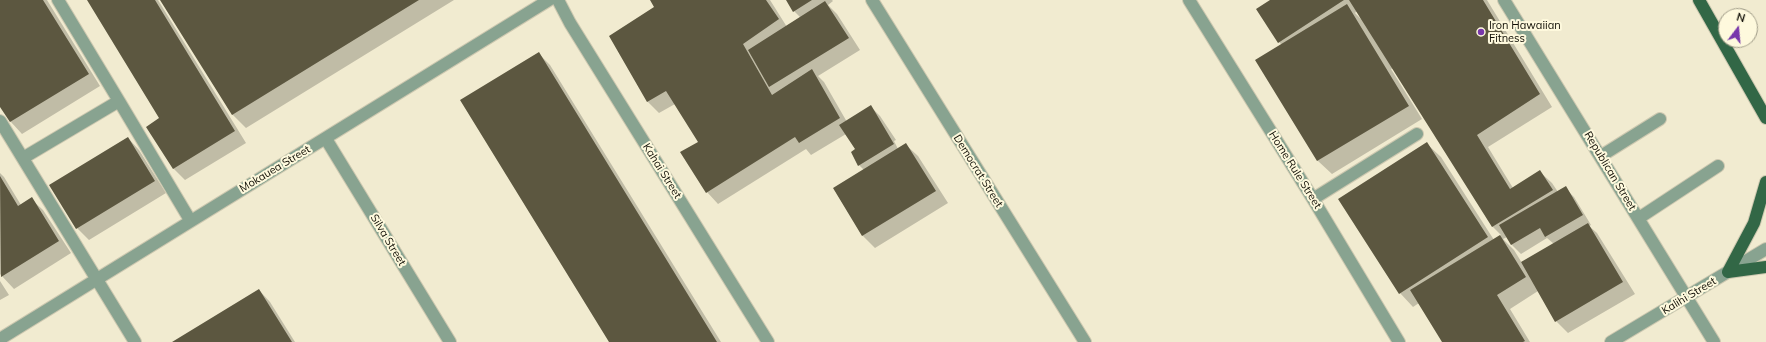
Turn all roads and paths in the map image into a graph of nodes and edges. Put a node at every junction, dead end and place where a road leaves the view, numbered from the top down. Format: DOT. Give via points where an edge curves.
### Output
graph roads {
  1 [pos="58,0"];
  2 [pos="549,0"];
  3 [pos="558,0"];
  4 [pos="872,0"];
  5 [pos="1189,0"];
  6 [pos="1504,0"];
  7 [pos="1699,0"];
  8 [pos="119,101"];
  9 [pos="1766,118"];
  10 [pos="1660,119"];
  11 [pos="0,121"];
  12 [pos="1417,134"];
  13 [pos="326,138"];
  14 [pos="1601,156"];
  15 [pos="23,158"];
  16 [pos="1718,166"];
  17 [pos="1766,182"];
  18 [pos="1313,199"];
  19 [pos="1639,218"];
  20 [pos="190,220"];
  21 [pos="1766,249"];
  22 [pos="1766,267"];
  23 [pos="1728,272"];
  24 [pos="96,279"];
  25 [pos="1686,297"];
  26 [pos="0,338"];
  27 [pos="135,342"];
  28 [pos="450,342"];
  29 [pos="768,342"];
  30 [pos="1085,342"];
  31 [pos="1399,342"];
  32 [pos="1611,342"];
  33 [pos="1714,342"];
  1 -- 8 [label="street"];
  2 -- 13 [label="street, Mokauea Street"];
  3 -- 29 [label="street, Kahai Street"];
  4 -- 30 [label="street, Democrat Street"];
  5 -- 18 [label="street, Home Rule Street"];
  6 -- 14 [label="street, Republican Street"];
  7 -- 9 [label="main road"];
  8 -- 15 [label="street"];
  8 -- 20 [label="street"];
  10 -- 14 [label="street"];
  11 -- 15 [label="street"];
  12 -- 18 [label="street"];
  13 -- 20 [label="street, Mokauea Street"];
  13 -- 28 [label="street, Silva Street"];
  14 -- 19 [label="street, Republican Street"];
  15 -- 24 [label="street"];
  16 -- 19 [label="street"];
  17 -- 23 [label="main road" via="1754,223"];
  18 -- 31 [label="street, Home Rule Street"];
  19 -- 25 [label="street, Republican Street"];
  20 -- 24 [label="street, Mokauea Street"];
  21 -- 23 [label="street, Kalihi Street"];
  22 -- 23 [label="main road"];
  23 -- 25 [label="street, Kalihi Street"];
  24 -- 26 [label="street, Mokauea Street"];
  24 -- 27 [label="street"];
  25 -- 32 [label="street, Kalihi Street"];
  25 -- 33 [label="street, Republican Street"];
}
